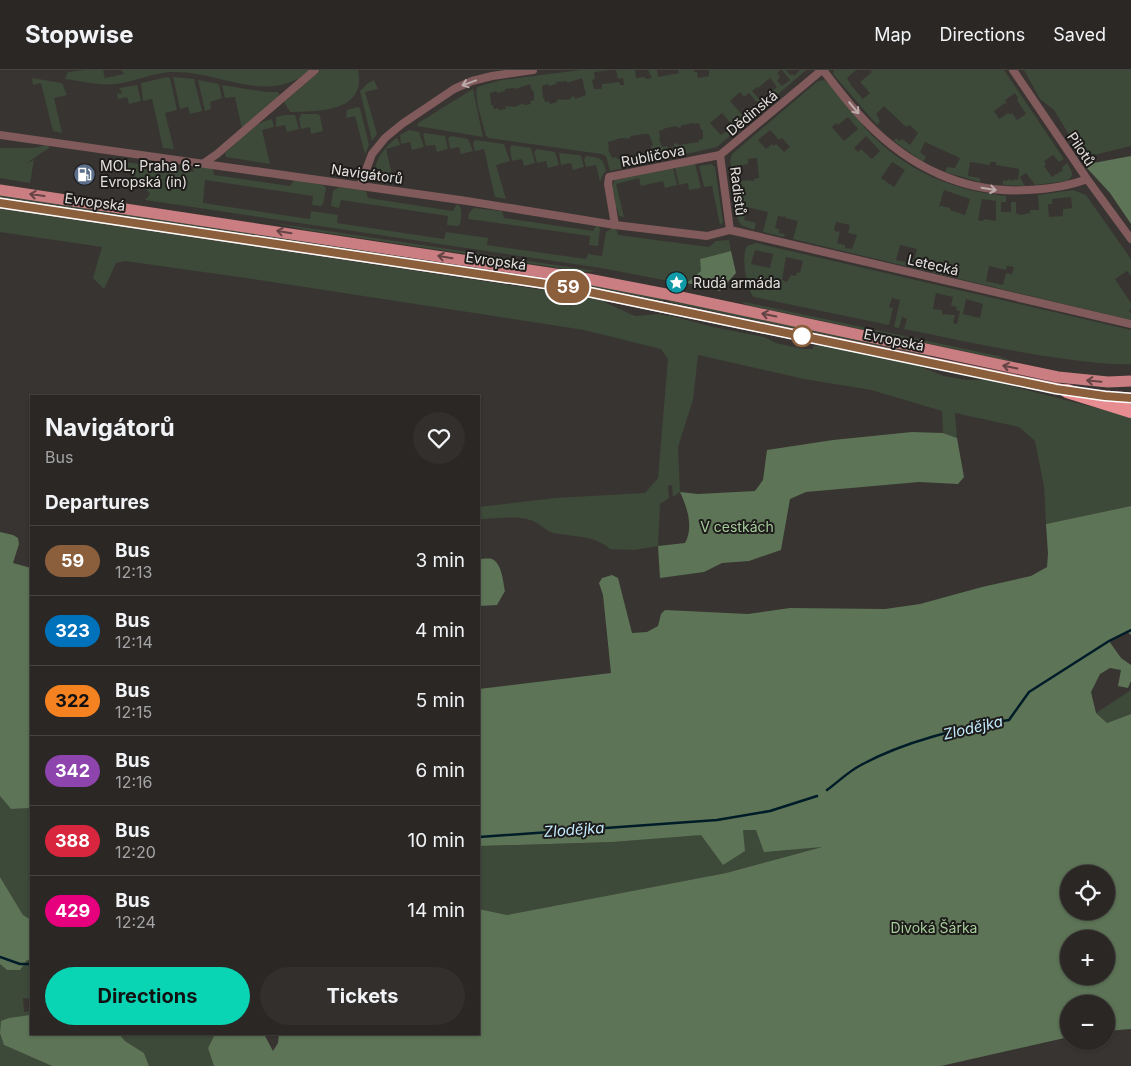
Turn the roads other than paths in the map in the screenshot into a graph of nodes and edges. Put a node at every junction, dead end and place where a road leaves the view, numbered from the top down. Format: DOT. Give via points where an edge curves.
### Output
graph roads {
  1 [pos="315,70"];
  2 [pos="533,70"];
  3 [pos="822,70"];
  4 [pos="1013,70"];
  5 [pos="0,135"];
  6 [pos="720,155"];
  7 [pos="204,163"];
  8 [pos="1087,179"];
  9 [pos="360,186"];
  10 [pos="0,190"];
  11 [pos="0,204"];
  12 [pos="615,225"];
  13 [pos="730,230"];
  14 [pos="1131,239"];
  15 [pos="1131,324"];
  16 [pos="1131,382"];
  17 [pos="1067,391"];
  18 [pos="1131,398"];
  19 [pos="1131,411"];
  1 -- 7 [label="street"];
  2 -- 9 [label="street, one-way" via="492,76 454,89 385,138 372,154"];
  3 -- 6 [label="street, Dědinská"];
  3 -- 8 [label="street, one-way" via="867,123 907,158 950,180 1005,192 1053,189"];
  4 -- 8 [label="street, Pilotů"];
  5 -- 7 [label="street, Navigátorů"];
  6 -- 12 [label="street, Rubličova" via="608,178"];
  6 -- 13 [label="street, Radistů"];
  7 -- 9 [label="street, Navigátorů"];
  8 -- 14 [label="street, Pilotů"];
  9 -- 12 [label="street, Navigátorů"];
  16 -- 10 [label="main road, Evropská, one-way" via="1058,377 548,272"];
  11 -- 17 [label="main road, Evropská" via="560,286"];
  12 -- 13 [label="street, Navigátorů" via="707,236"];
  13 -- 15 [label="street, Letecká"];
  17 -- 18 [label="main road, Evropská"];
  17 -- 19 [label="highway"];
}
